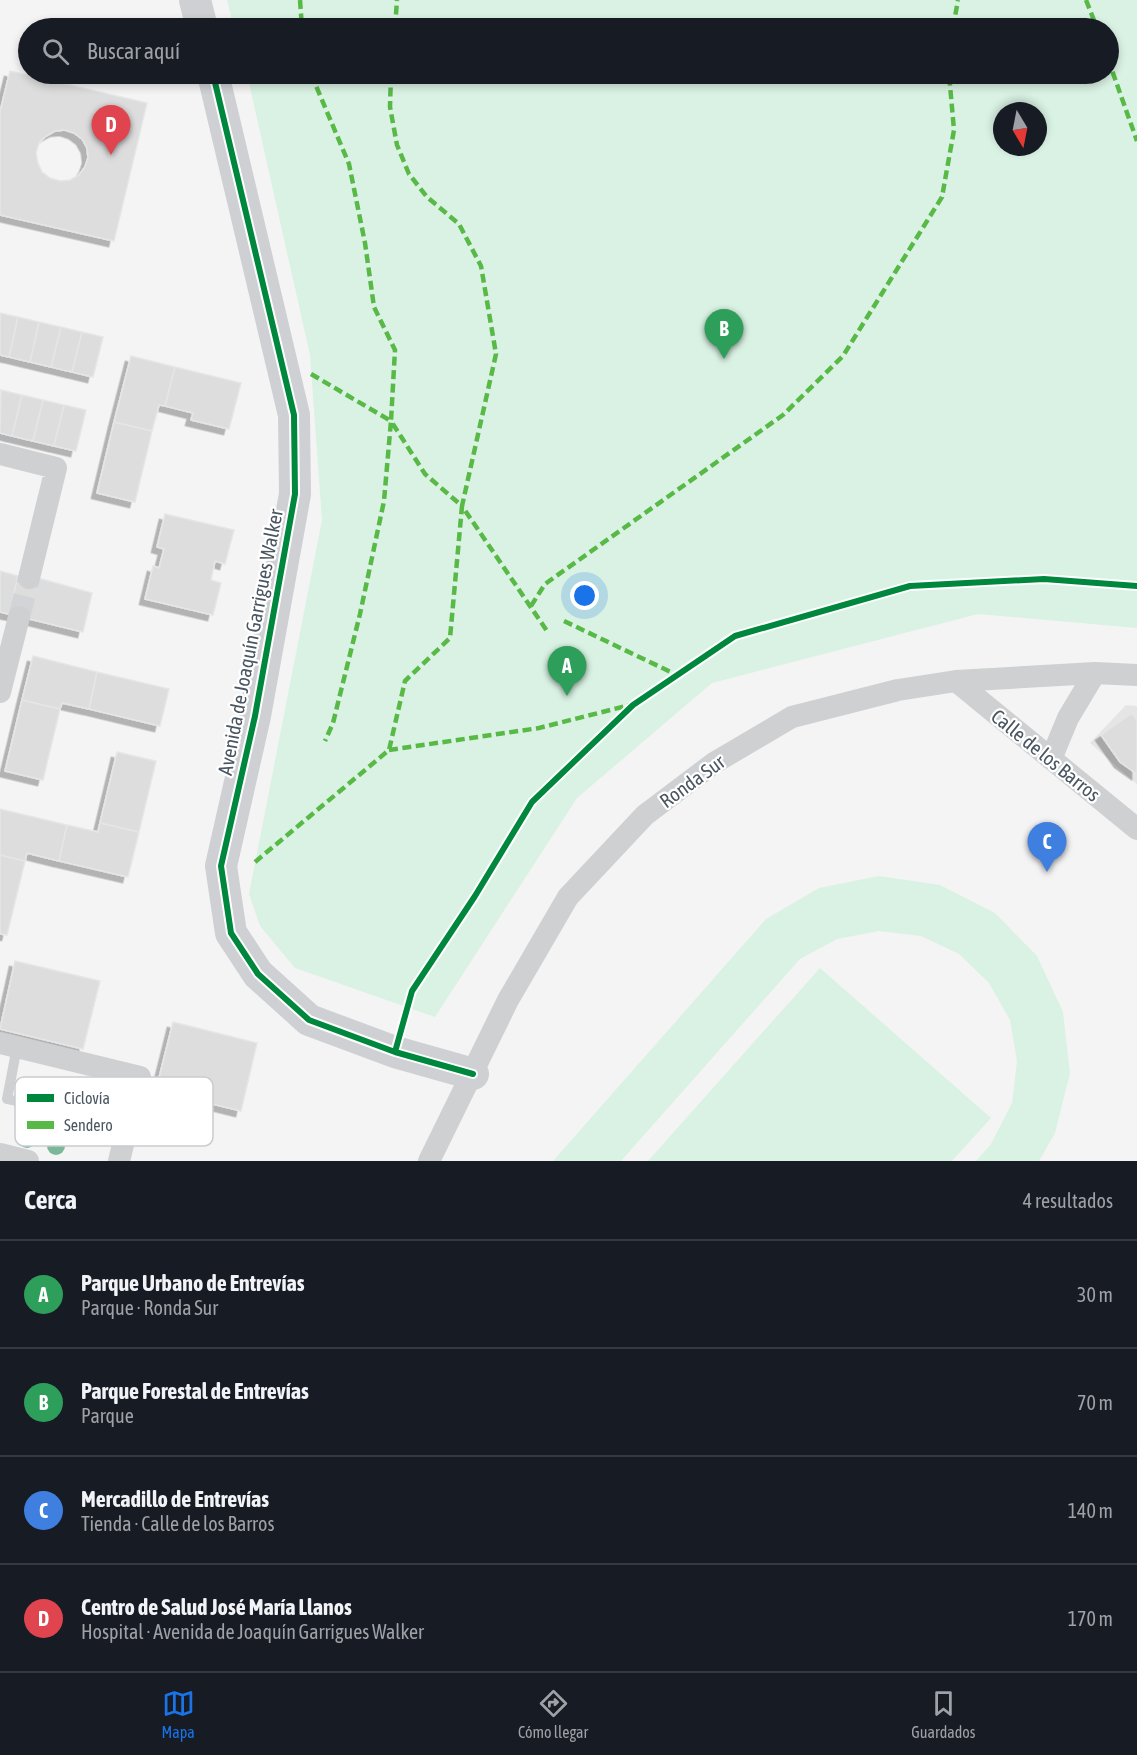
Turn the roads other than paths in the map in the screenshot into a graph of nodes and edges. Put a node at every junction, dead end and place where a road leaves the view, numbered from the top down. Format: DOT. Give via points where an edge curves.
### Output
graph roads {
  1 [pos="195,0"];
  2 [pos="200,18"];
  3 [pos="215,84"];
  4 [pos="0,454"];
  5 [pos="28,578"];
  6 [pos="19,617"];
  7 [pos="1095,673"];
  8 [pos="1137,675"];
  9 [pos="956,681"];
  10 [pos="0,692"];
  11 [pos="1051,759"];
  12 [pos="1137,829"];
  13 [pos="9,1045"];
  14 [pos="473,1074"];
  15 [pos="140,1077"];
  16 [pos="15,1101"];
  17 [pos="123,1146"];
  18 [pos="0,1154"];
  19 [pos="28,1161"];
  20 [pos="119,1161"];
  21 [pos="429,1161"];
  1 -- 2 [label="street"];
  3 -- 14 [label="street, Avenida de Joaquín Garrigues Walker" via="294,415 296,494 255,716 221,866 231,933 258,974 309,1020 395,1052"];
  4 -- 5 [label="street" via="56,468"];
  6 -- 10 [label="street"];
  7 -- 8 [label="street, Ronda Sur"];
  7 -- 9 [label="street, Ronda Sur"];
  7 -- 11 [label="street" via="1068,717"];
  9 -- 11 [label="street, Calle de los Barros"];
  9 -- 14 [label="street, Ronda Sur" via="898,690 792,717 714,763 645,815 568,897 508,1000"];
  11 -- 12 [label="street, Calle de los Barros"];
  13 -- 15 [label="street"];
  13 -- 16 [label="lane" via="7,1099"];
  14 -- 21 [label="street, Ronda Sur"];
  17 -- 20 [label="street"];
  18 -- 19 [label="street"];
}
